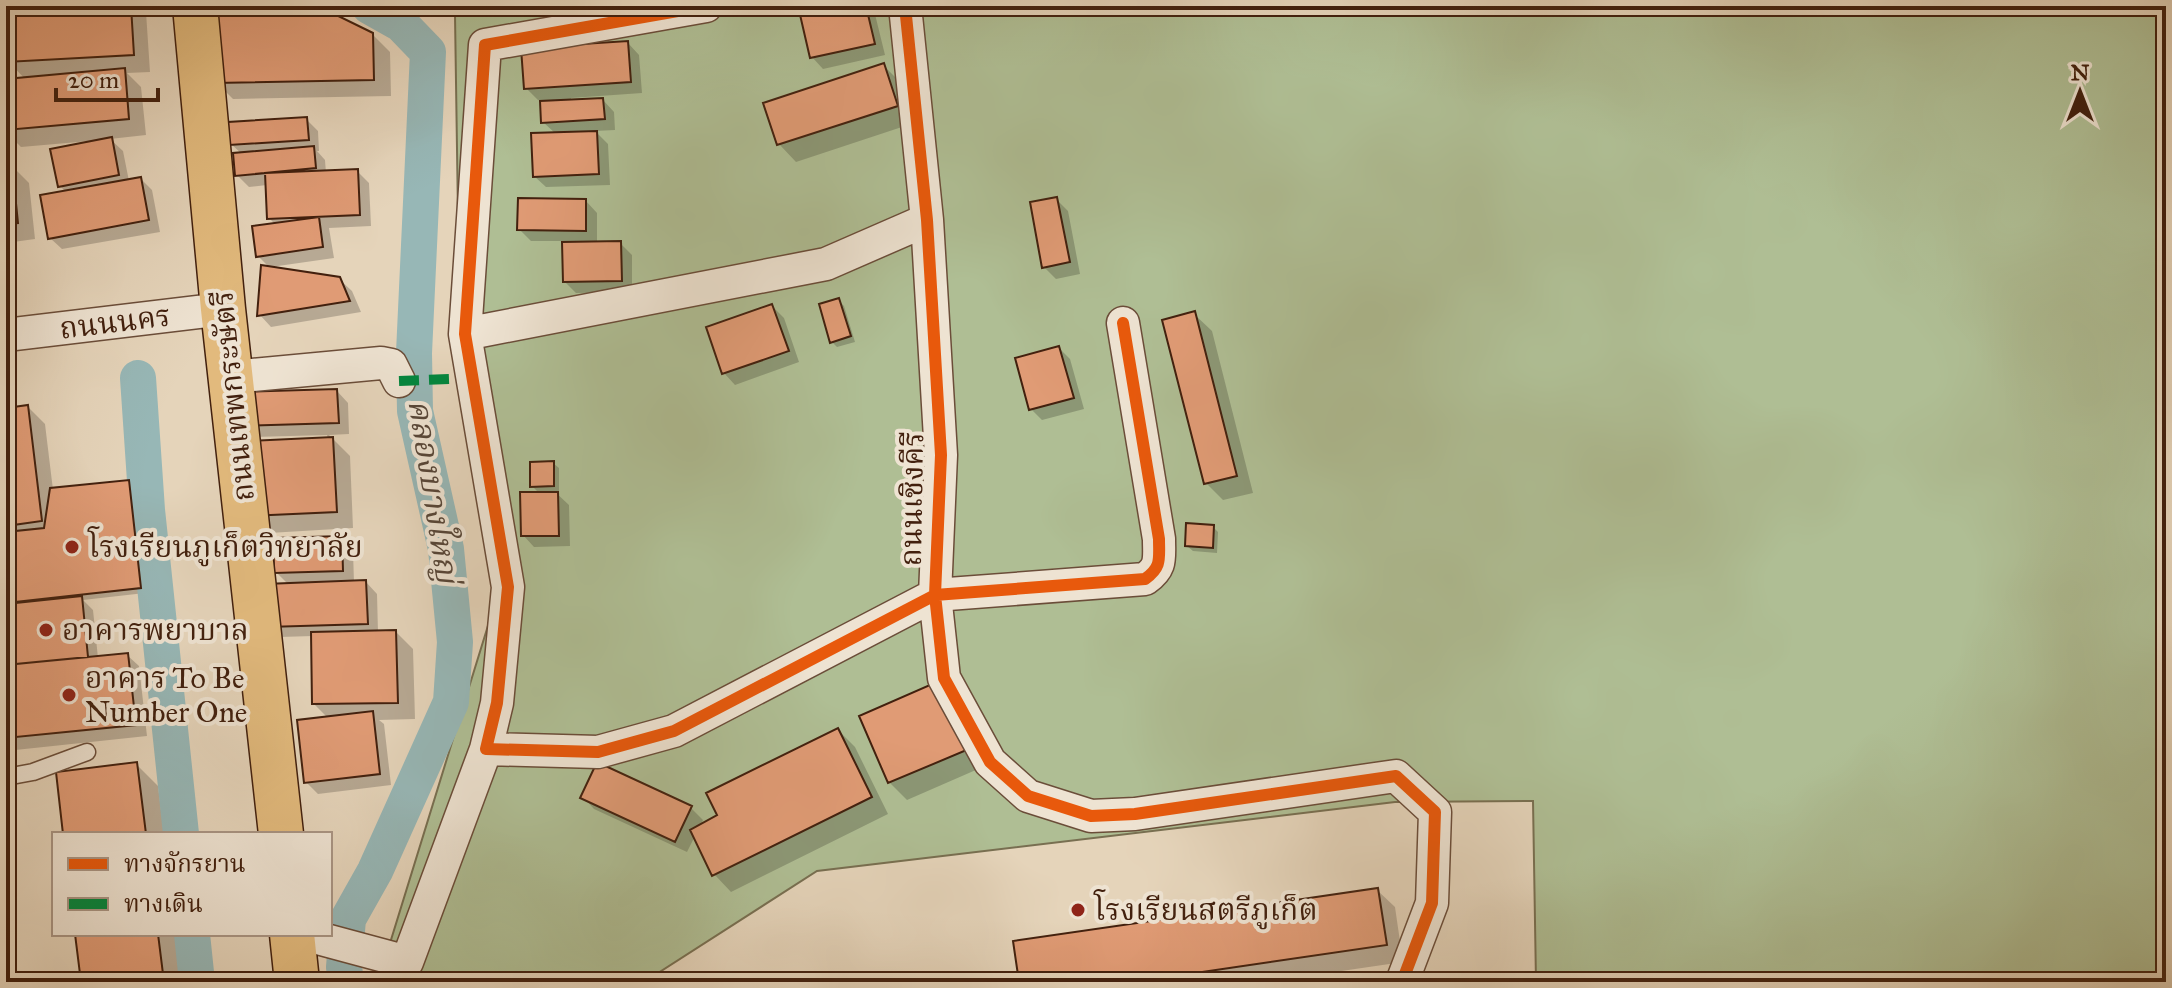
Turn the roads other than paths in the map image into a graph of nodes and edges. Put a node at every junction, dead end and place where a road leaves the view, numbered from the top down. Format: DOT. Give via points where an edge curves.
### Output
graph roads {
  1 [pos="195,6"];
  2 [pos="706,6"];
  3 [pos="905,6"];
  4 [pos="927,220"];
  5 [pos="223,309"];
  6 [pos="1123,323"];
  7 [pos="465,334"];
  8 [pos="6,335"];
  9 [pos="231,377"];
  10 [pos="399,381"];
  11 [pos="935,595"];
  12 [pos="486,749"];
  13 [pos="87,752"];
  14 [pos="6,777"];
  15 [pos="281,832"];
  16 [pos="301,936"];
  17 [pos="309,936"];
  18 [pos="6,973"];
  19 [pos="7,982"];
  20 [pos="297,982"];
  21 [pos="1402,982"];
  1 -- 5 [label="main road, ถนนเทพกระษัตรี"];
  2 -- 7 [label="street" via="485,45"];
  3 -- 4 [label="street, ถนนเชิงคีรี"];
  4 -- 7 [label="street" via="826,264"];
  4 -- 11 [label="street, ถนนเชิงคีรี" via="941,455"];
  5 -- 8 [label="street, ถนนนคร"];
  5 -- 9 [label="main road, ถนนเทพกระษัตรี"];
  6 -- 11 [label="street" via="1158,527 1156,572 1145,579"];
  7 -- 12 [label="street" via="462,378 508,587 497,703"];
  9 -- 10 [label="street" via="381,363 391,365"];
  9 -- 15 [label="main road, ถนนเทพกระษัตรี"];
  11 -- 12 [label="street" via="674,731 598,752"];
  11 -- 21 [label="street, ถนนเชิงคีรี" via="944,678 990,762 1028,796 1091,816 1135,814 1396,776 1435,812 1432,903"];
  12 -- 17 [label="street" via="407,962"];
  13 -- 14 [label="lane"];
  16 -- 20 [label="main road"];
  18 -- 19 [label="lane"];
}
